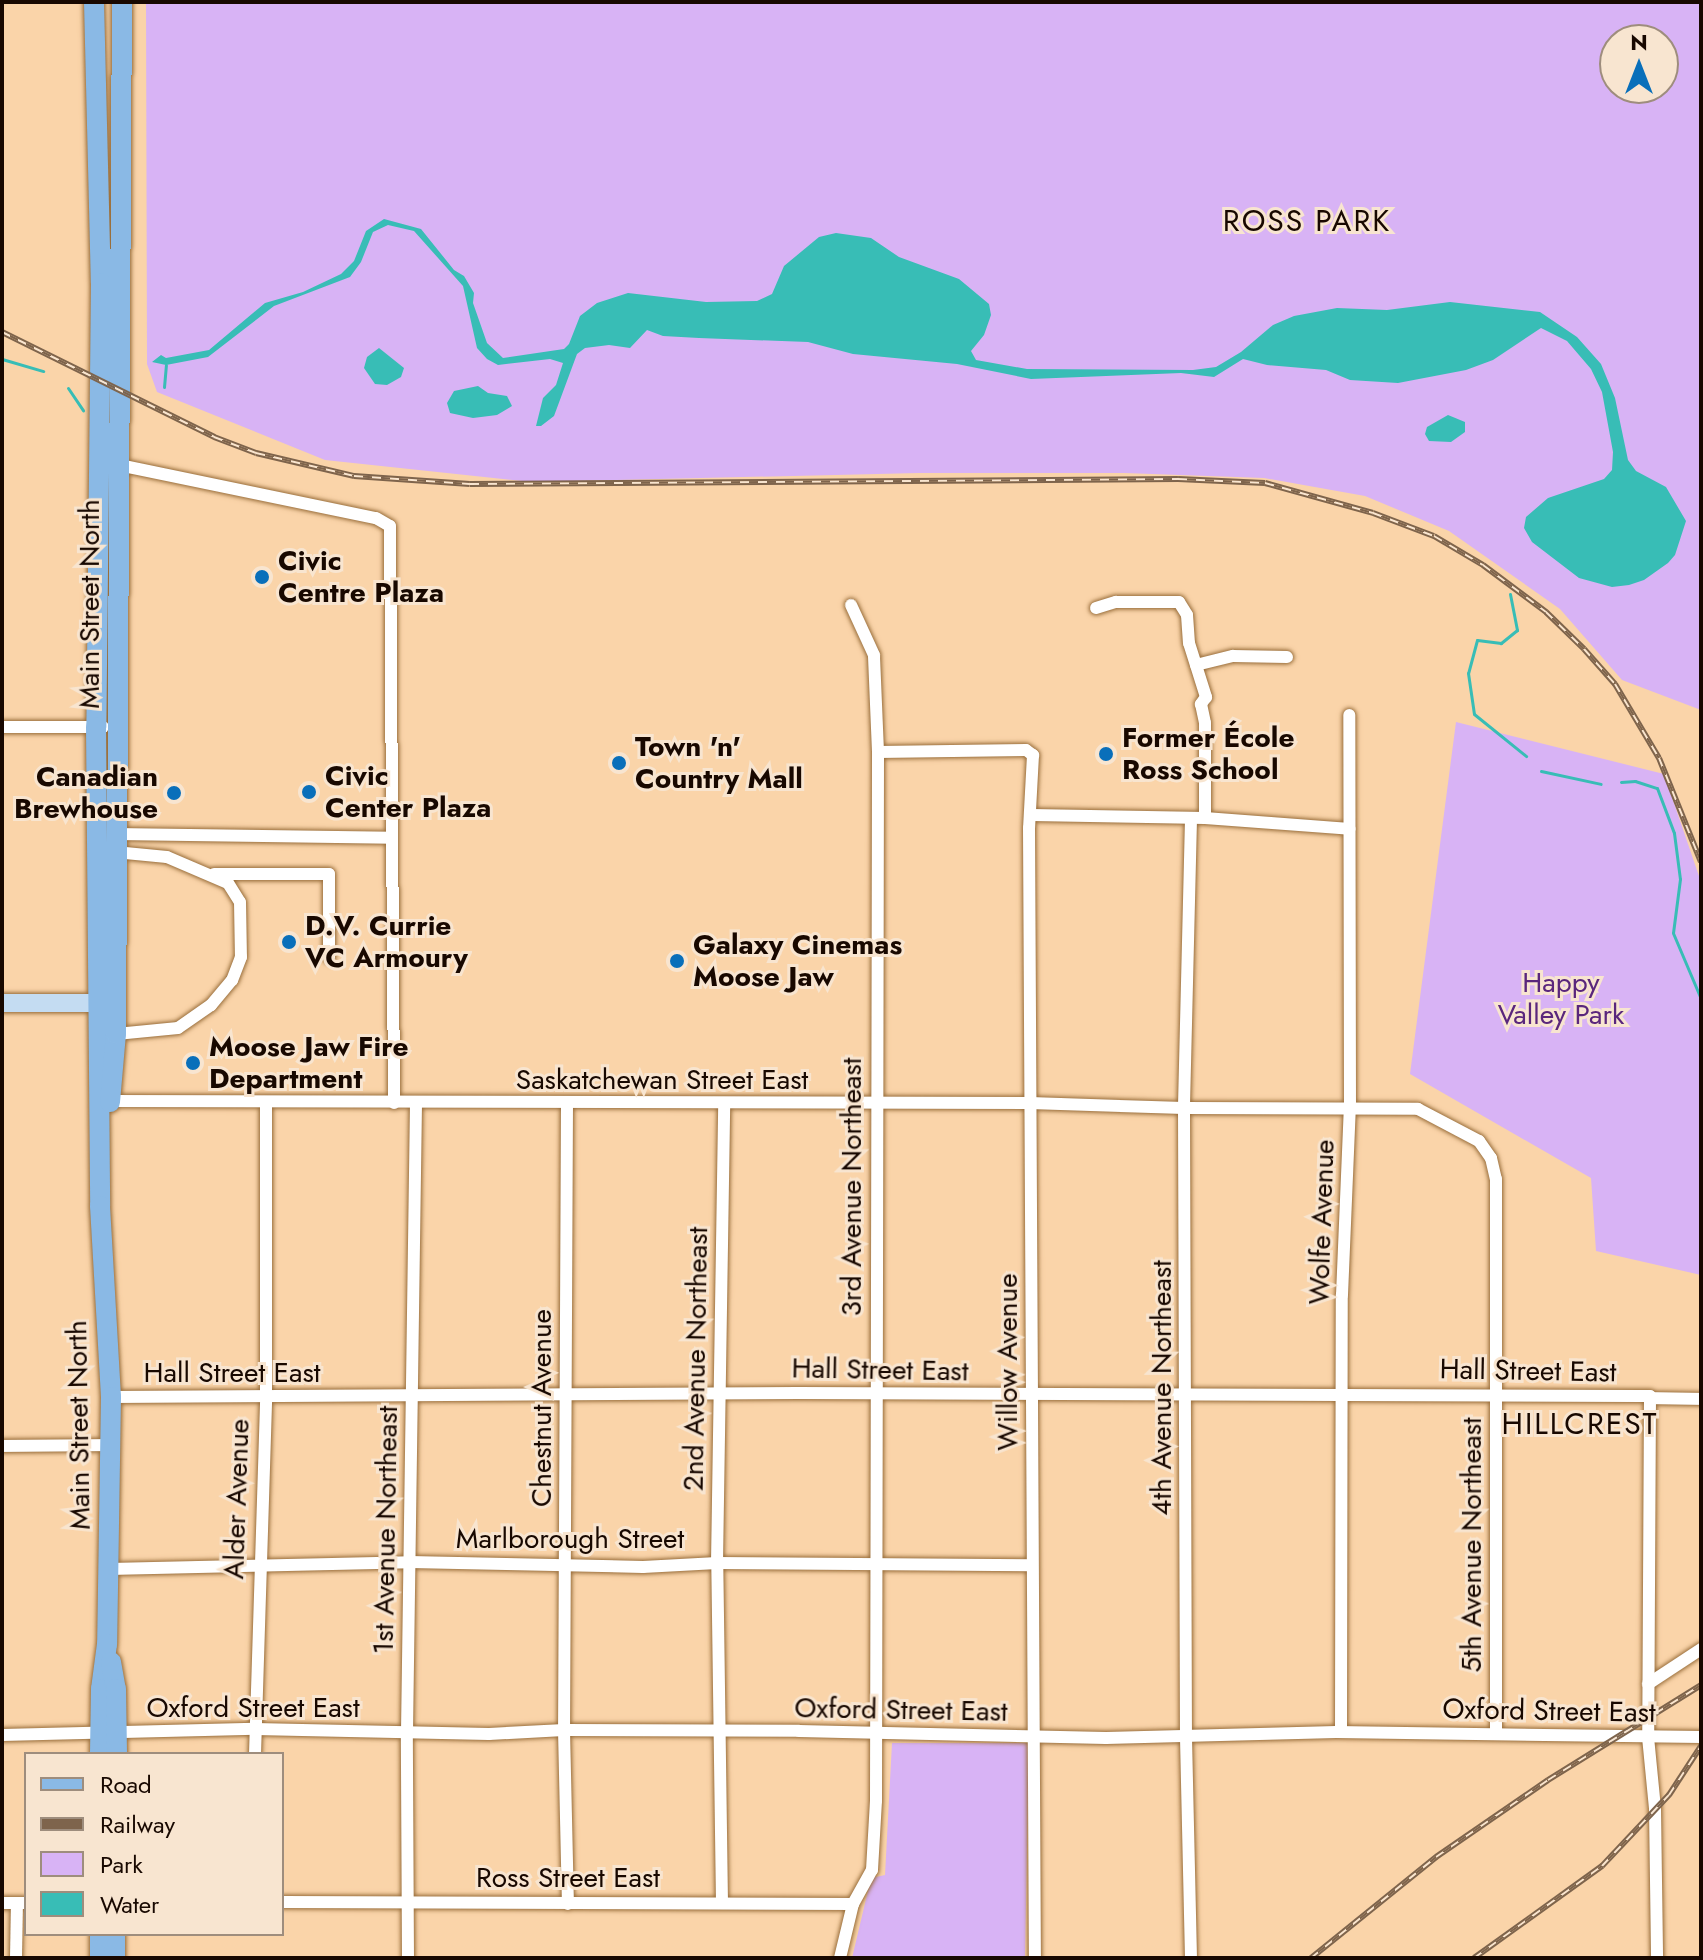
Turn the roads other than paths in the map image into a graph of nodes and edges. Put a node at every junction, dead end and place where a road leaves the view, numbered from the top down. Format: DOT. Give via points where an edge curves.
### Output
graph roads {
  1 [pos="94,2"];
  2 [pos="122,2"];
  3 [pos="119,465"];
  4 [pos="851,605"];
  5 [pos="1096,608"];
  6 [pos="1287,657"];
  7 [pos="1196,665"];
  8 [pos="1349,715"];
  9 [pos="2,727"];
  10 [pos="107,727"];
  11 [pos="878,752"];
  12 [pos="1032,815"];
  13 [pos="1205,818"];
  14 [pos="1191,819"];
  15 [pos="1350,829"];
  16 [pos="392,838"];
  17 [pos="115,843"];
  18 [pos="211,874"];
  19 [pos="329,957"];
  20 [pos="2,1003"];
  21 [pos="107,1003"];
  22 [pos="116,1034"];
  23 [pos="104,1101"];
  24 [pos="266,1102"];
  25 [pos="394,1103"];
  26 [pos="416,1103"];
  27 [pos="1030,1103"];
  28 [pos="567,1104"];
  29 [pos="875,1104"];
  30 [pos="724,1105"];
  31 [pos="1184,1108"];
  32 [pos="1350,1108"];
  33 [pos="1418,1109"];
  34 [pos="567,1394"];
  35 [pos="719,1394"];
  36 [pos="877,1395"];
  37 [pos="1033,1395"];
  38 [pos="1341,1395"];
  39 [pos="1497,1395"];
  40 [pos="412,1396"];
  41 [pos="1186,1396"];
  42 [pos="111,1397"];
  43 [pos="266,1397"];
  44 [pos="1650,1397"];
  45 [pos="1701,1399"];
  46 [pos="110,1445"];
  47 [pos="2,1446"];
  48 [pos="410,1562"];
  49 [pos="258,1563"];
  50 [pos="717,1563"];
  51 [pos="565,1565"];
  52 [pos="876,1565"];
  53 [pos="1031,1565"];
  54 [pos="109,1569"];
  55 [pos="1701,1649"];
  56 [pos="1648,1684"];
  57 [pos="255,1729"];
  58 [pos="564,1730"];
  59 [pos="719,1730"];
  60 [pos="108,1732"];
  61 [pos="407,1732"];
  62 [pos="1341,1732"];
  63 [pos="1496,1733"];
  64 [pos="2,1735"];
  65 [pos="876,1735"];
  66 [pos="1037,1736"];
  67 [pos="1648,1737"];
  68 [pos="1700,1737"];
  69 [pos="1186,1738"];
  70 [pos="101,1752"];
  71 [pos="116,1752"];
  72 [pos="255,1752"];
  73 [pos="409,1901"];
  74 [pos="284,1902"];
  75 [pos="2,1903"];
  76 [pos="21,1903"];
  77 [pos="722,1903"];
  78 [pos="568,1904"];
  79 [pos="853,1904"];
  80 [pos="100,1936"];
  81 [pos="115,1936"];
  82 [pos="16,1958"];
  83 [pos="100,1958"];
  84 [pos="115,1958"];
  85 [pos="408,1958"];
  86 [pos="840,1958"];
  87 [pos="1035,1958"];
  88 [pos="1191,1958"];
  89 [pos="1657,1958"];
  1 -- 10 [label="main road, Main Street North"];
  2 -- 3 [label="main road, Main Street North"];
  3 -- 10 [label="main road, Main Street North"];
  3 -- 16 [label="street" via="376,518 390,526"];
  4 -- 11 [label="street, 3rd Avenue Northeast" via="874,655"];
  5 -- 7 [label="street" via="1116,602 1179,602 1187,615"];
  6 -- 7 [label="street" via="1233,656"];
  7 -- 13 [label="street" via="1206,697 1201,704"];
  8 -- 15 [label="street, Wolfe Avenue"];
  9 -- 10 [label="street"];
  10 -- 17 [label="main road, Main Street North"];
  10 -- 21 [label="main road, Main Street North"];
  11 -- 12 [label="street, Willow Avenue" via="1026,750 1033,755"];
  11 -- 29 [label="street, 3rd Avenue Northeast"];
  12 -- 14 [label="street"];
  12 -- 27 [label="street, Willow Avenue"];
  13 -- 14 [label="street"];
  13 -- 15 [label="street"];
  14 -- 31 [label="street, 4th Avenue Northeast"];
  15 -- 32 [label="street, Wolfe Avenue"];
  16 -- 17 [label="street"];
  16 -- 25 [label="street"];
  17 -- 18 [label="street"];
  17 -- 21 [label="main road, Main Street North"];
  18 -- 19 [label="street" via="329,874"];
  18 -- 22 [label="street" via="228,883 240,902 241,957 232,980 211,1005 178,1028"];
  20 -- 21 [label="street"];
  21 -- 22 [label="main road, Main Street North"];
  21 -- 23 [label="main road, Main Street North"];
  22 -- 23 [label="main road, Main Street North"];
  23 -- 24 [label="street, Saskatchewan Street East"];
  23 -- 42 [label="main road, Main Street North" via="100,1206"];
  24 -- 25 [label="street, Saskatchewan Street East"];
  24 -- 43 [label="street, Alder Avenue"];
  25 -- 26 [label="street, Saskatchewan Street East"];
  26 -- 28 [label="street, Saskatchewan Street East"];
  26 -- 40 [label="street, 1st Avenue Northeast"];
  27 -- 29 [label="street, Saskatchewan Street East"];
  27 -- 31 [label="street, Saskatchewan Street East"];
  27 -- 37 [label="street, Willow Avenue"];
  28 -- 30 [label="street, Saskatchewan Street East"];
  28 -- 34 [label="street, Chestnut Avenue"];
  29 -- 30 [label="street, Saskatchewan Street East"];
  29 -- 36 [label="street, 3rd Avenue Northeast"];
  30 -- 35 [label="street, 2nd Avenue Northeast"];
  31 -- 32 [label="street, Saskatchewan Street East"];
  31 -- 41 [label="street, 4th Avenue Northeast"];
  32 -- 33 [label="street, Saskatchewan Street East"];
  32 -- 38 [label="street, Wolfe Avenue"];
  33 -- 39 [label="street, 5th Avenue Northeast" via="1479,1141 1491,1158 1496,1179"];
  34 -- 35 [label="street, Hall Street East"];
  34 -- 40 [label="street, Hall Street East"];
  34 -- 51 [label="street, Chestnut Avenue"];
  35 -- 36 [label="street, Hall Street East"];
  35 -- 50 [label="street, 2nd Avenue Northeast"];
  36 -- 37 [label="street, Hall Street East"];
  36 -- 52 [label="street, 3rd Avenue Northeast"];
  37 -- 41 [label="street, Hall Street East"];
  37 -- 53 [label="street, Willow Avenue"];
  38 -- 39 [label="street, Hall Street East"];
  38 -- 41 [label="street, Hall Street East"];
  38 -- 62 [label="street, Wolfe Avenue"];
  39 -- 44 [label="street, Hall Street East"];
  39 -- 63 [label="street, 5th Avenue Northeast"];
  40 -- 43 [label="street, Hall Street East"];
  40 -- 48 [label="street, 1st Avenue Northeast"];
  41 -- 69 [label="street, 4th Avenue Northeast"];
  42 -- 43 [label="street, Hall Street East"];
  42 -- 46 [label="main road, Main Street North"];
  43 -- 49 [label="street, Alder Avenue"];
  44 -- 45 [label="street, Hall Street East"];
  44 -- 56 [label="street"];
  46 -- 47 [label="street"];
  46 -- 54 [label="main road, Main Street North"];
  48 -- 49 [label="street, Marlborough Street"];
  48 -- 51 [label="street, Marlborough Street"];
  48 -- 61 [label="street, 1st Avenue Northeast"];
  49 -- 54 [label="street, Marlborough Street"];
  49 -- 57 [label="street, Alder Avenue"];
  50 -- 51 [label="street, Marlborough Street"];
  50 -- 52 [label="street, Marlborough Street"];
  50 -- 59 [label="street, 2nd Avenue Northeast"];
  51 -- 58 [label="street, Chestnut Avenue"];
  52 -- 53 [label="street, Marlborough Street"];
  52 -- 65 [label="street, 3rd Avenue Northeast"];
  53 -- 66 [label="street, Willow Avenue"];
  54 -- 60 [label="main road, Main Street North" via="107,1644 116,1689"];
  55 -- 56 [label="street"];
  56 -- 67 [label="street"];
  57 -- 60 [label="street, Oxford Street East"];
  57 -- 61 [label="street, Oxford Street East"];
  57 -- 72 [label="street, Alder Avenue"];
  58 -- 59 [label="street, Oxford Street East"];
  58 -- 61 [label="street, Oxford Street East"];
  58 -- 78 [label="street, Chestnut Avenue"];
  59 -- 65 [label="street, Oxford Street East"];
  59 -- 77 [label="street, 2nd Avenue Northeast"];
  60 -- 64 [label="street, Oxford Street East"];
  60 -- 70 [label="main road, Main Street North"];
  60 -- 71 [label="main road, Main Street North"];
  61 -- 73 [label="street, 1st Avenue Northeast"];
  62 -- 63 [label="street, Oxford Street East"];
  62 -- 69 [label="street, Oxford Street East"];
  63 -- 67 [label="street, Oxford Street East"];
  65 -- 66 [label="street, Oxford Street East"];
  65 -- 79 [label="street, 3rd Avenue Northeast" via="872,1870"];
  66 -- 69 [label="street, Oxford Street East"];
  66 -- 87 [label="street, Willow Avenue"];
  67 -- 68 [label="street, Oxford Street East"];
  67 -- 89 [label="street" via="1655,1809"];
  69 -- 88 [label="street, 4th Avenue Northeast"];
  73 -- 74 [label="street, Ross Street East"];
  73 -- 78 [label="street, Ross Street East"];
  73 -- 85 [label="street, 1st Avenue Northeast"];
  75 -- 76 [label="street"];
  76 -- 82 [label="street"];
  77 -- 78 [label="street, Ross Street East"];
  77 -- 79 [label="street, Ross Street East"];
  79 -- 86 [label="street, 3rd Avenue Northeast"];
  80 -- 83 [label="main road"];
  81 -- 84 [label="main road"];
}
